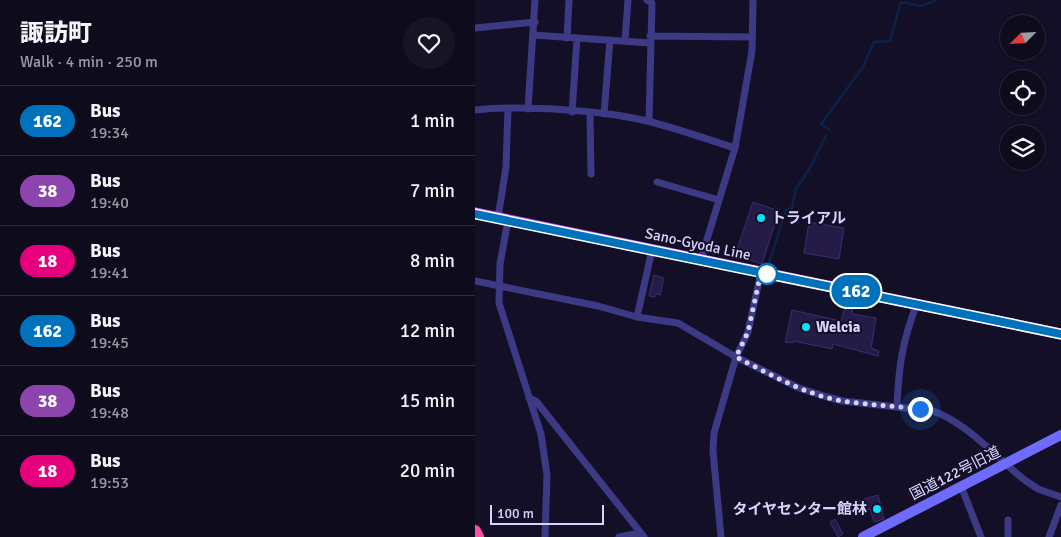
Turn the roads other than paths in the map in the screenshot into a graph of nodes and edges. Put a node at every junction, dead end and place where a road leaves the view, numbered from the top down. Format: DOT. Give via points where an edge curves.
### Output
graph roads {
  1 [pos="535,0"];
  2 [pos="569,0"];
  3 [pos="629,0"];
  4 [pos="647,0"];
  5 [pos="753,0"];
  6 [pos="535,22"];
  7 [pos="475,28"];
  8 [pos="533,35"];
  9 [pos="752,37"];
  10 [pos="567,38"];
  11 [pos="577,38"];
  12 [pos="610,40"];
  13 [pos="650,40"];
  14 [pos="625,41"];
  15 [pos="508,109"];
  16 [pos="528,109"];
  17 [pos="475,110"];
  18 [pos="572,112"];
  19 [pos="590,113"];
  20 [pos="605,114"];
  21 [pos="649,121"];
  22 [pos="735,148"];
  23 [pos="591,174"];
  24 [pos="657,182"];
  25 [pos="719,200"];
  26 [pos="475,214"];
  27 [pos="503,219"];
  28 [pos="652,250"];
  29 [pos="701,259"];
  30 [pos="761,272"];
  31 [pos="475,281"];
  32 [pos="499,286"];
  33 [pos="917,303"];
  34 [pos="637,317"];
  35 [pos="1061,334"];
  36 [pos="736,357"];
  37 [pos="529,398"];
  38 [pos="897,406"];
  39 [pos="1061,435"];
  40 [pos="1004,464"];
  41 [pos="961,486"];
  42 [pos="1061,497"];
  43 [pos="1061,505"];
  44 [pos="1008,520"];
  45 [pos="475,531"];
  46 [pos="880,533"];
  47 [pos="642,535"];
  48 [pos="478,537"];
  49 [pos="545,537"];
  50 [pos="619,537"];
  51 [pos="721,537"];
  52 [pos="863,537"];
  53 [pos="981,537"];
  54 [pos="1009,537"];
  55 [pos="1049,537"];
  1 -- 6 [label="street"];
  2 -- 10 [label="street"];
  3 -- 14 [label="street"];
  4 -- 13 [label="street" via="652,3 653,10"];
  5 -- 9 [label="street"];
  6 -- 7 [label="street"];
  6 -- 8 [label="street"];
  8 -- 10 [label="street"];
  8 -- 16 [label="street"];
  9 -- 13 [label="street"];
  9 -- 22 [label="street" via="750,67"];
  10 -- 11 [label="street"];
  11 -- 12 [label="street"];
  11 -- 18 [label="street"];
  12 -- 14 [label="street"];
  12 -- 20 [label="street"];
  13 -- 14 [label="street"];
  13 -- 21 [label="street"];
  15 -- 16 [label="street"];
  15 -- 17 [label="street"];
  15 -- 27 [label="street"];
  16 -- 18 [label="street"];
  18 -- 19 [label="street"];
  19 -- 20 [label="street"];
  19 -- 23 [label="street"];
  20 -- 21 [label="street"];
  21 -- 22 [label="street"];
  22 -- 25 [label="street"];
  24 -- 25 [label="street"];
  25 -- 29 [label="street"];
  26 -- 27 [label="main road, Sano-Gyoda Line"];
  27 -- 28 [label="main road, Sano-Gyoda Line"];
  27 -- 32 [label="street"];
  28 -- 29 [label="main road, Sano-Gyoda Line"];
  28 -- 34 [label="street"];
  29 -- 30 [label="main road, Sano-Gyoda Line"];
  30 -- 33 [label="main road, Sano-Gyoda Line"];
  30 -- 36 [label="street" via="748,332"];
  31 -- 32 [label="street"];
  32 -- 34 [label="street"];
  32 -- 37 [label="street" via="504,321"];
  33 -- 35 [label="main road, Sano-Gyoda Line"];
  33 -- 38 [label="street" via="900,359"];
  34 -- 36 [label="street" via="678,323"];
  36 -- 38 [label="street" via="799,388 827,397"];
  36 -- 51 [label="street" via="714,433"];
  37 -- 47 [label="street" via="536,401"];
  37 -- 49 [label="street" via="541,434 546,466"];
  38 -- 40 [label="street" via="933,411 958,422"];
  39 -- 40 [label="street, 国道122号旧道"];
  40 -- 41 [label="street, 国道122号旧道"];
  40 -- 42 [label="street" via="1038,489"];
  41 -- 46 [label="street, 国道122号旧道"];
  41 -- 53 [label="street"];
  43 -- 55 [label="street"];
  44 -- 54 [label="street"];
  45 -- 48 [label="highway"];
  46 -- 52 [label="street, 国道122号旧道"];
  47 -- 50 [label="street"];
}
